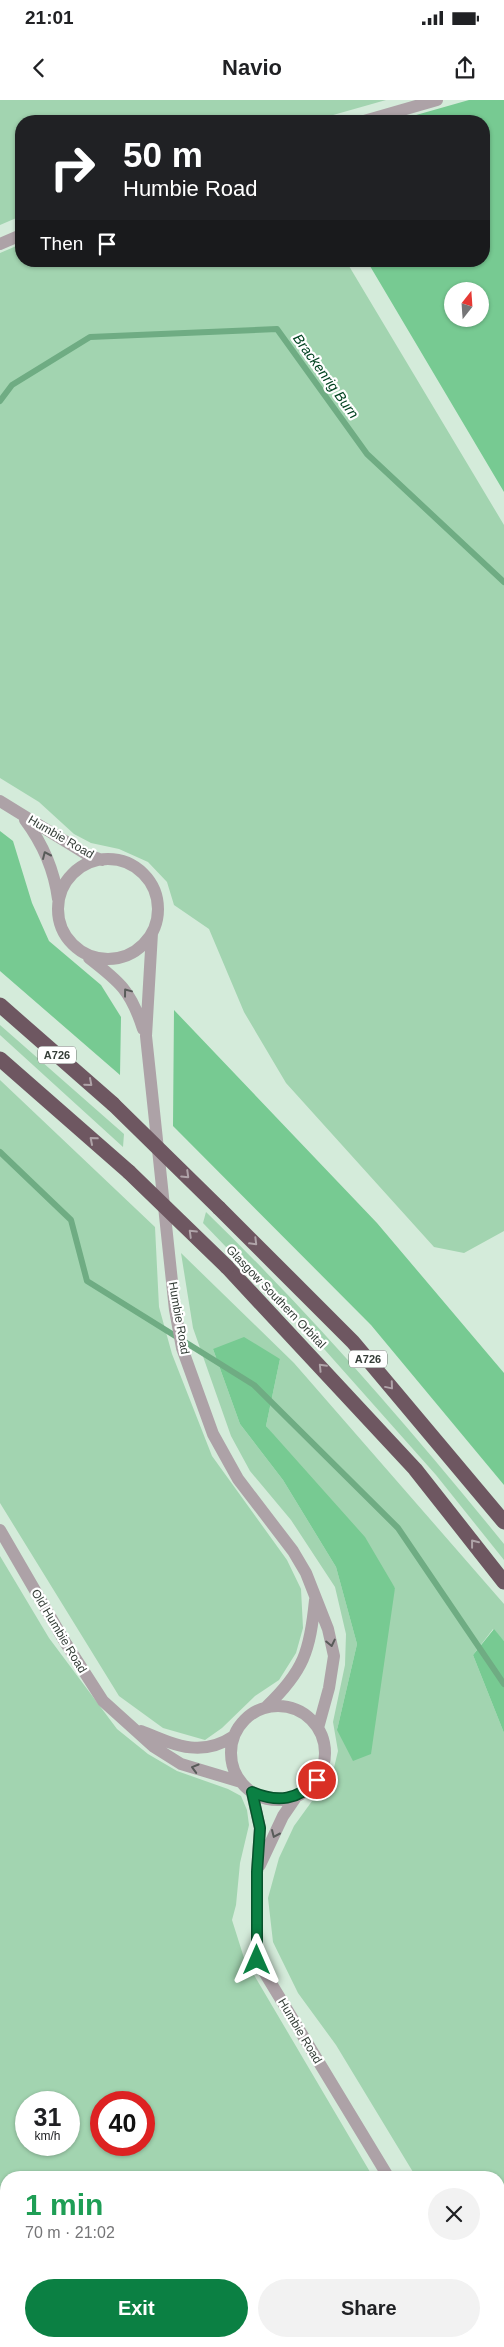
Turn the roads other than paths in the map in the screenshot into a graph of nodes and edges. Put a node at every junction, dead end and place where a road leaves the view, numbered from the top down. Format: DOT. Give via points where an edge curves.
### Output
graph roads {
  1 [pos="437,100"];
  2 [pos="385,115"];
  3 [pos="15,238"];
  4 [pos="0,244"];
  5 [pos="0,801"];
  6 [pos="20,814"];
  7 [pos="102,860"];
  8 [pos="59,902"];
  9 [pos="152,933"];
  10 [pos="82,952"];
  11 [pos="0,1005"];
  12 [pos="146,1036"];
  13 [pos="0,1059"];
  14 [pos="504,1522"];
  15 [pos="0,1530"];
  16 [pos="504,1582"];
  17 [pos="316,1597"];
  18 [pos="266,1707"];
  19 [pos="127,1725"];
  20 [pos="318,1728"];
  21 [pos="234,1736"];
  22 [pos="241,1782"];
  23 [pos="252,1792"];
  24 [pos="296,1796"];
  25 [pos="257,1872"];
  26 [pos="385,2171"];
  1 -- 2 [label="street"];
  3 -- 4 [label="street"];
  5 -- 6 [label="street, Humbie Road"];
  6 -- 7 [label="street, Humbie Road" via="86,854"];
  8 -- 6 [label="street, Humbie Road, one-way" via="54,874 43,847"];
  7 -- 8 [label="street" via="85,865 72,874 63,887"];
  7 -- 9 [label="street" via="119,860 149,880 157,899 158,917"];
  8 -- 10 [label="street" via="63,930 70,942"];
  9 -- 10 [label="street" via="142,946 123,957 106,960"];
  9 -- 12 [label="street, Humbie Road"];
  12 -- 10 [label="street, Humbie Road, one-way" via="133,1000 123,986"];
  11 -- 14 [label="highway, Glasgow Southern Orbital / A726, one-way, bridge" via="113,1104 353,1342"];
  12 -- 17 [label="street, Humbie Road" via="175,1310 182,1348 213,1434 238,1479 294,1551"];
  16 -- 13 [label="highway, Glasgow Southern Orbital, one-way, bridge" via="415,1469 227,1267 129,1172"];
  15 -- 19 [label="street, Old Humbie Road" via="103,1702"];
  17 -- 18 [label="street" via="308,1650 299,1670"];
  17 -- 20 [label="street, Humbie Road, one-way" via="334,1656"];
  18 -- 20 [label="street" via="296,1709"];
  18 -- 21 [label="street" via="252,1713"];
  19 -- 21 [label="street" via="177,1745 200,1749 219,1746"];
  22 -- 19 [label="street, one-way" via="181,1764"];
  20 -- 24 [label="street, Humbie Road" via="325,1754 323,1767 308,1790"];
  21 -- 22 [label="street" via="232,1760"];
  22 -- 23 [label="street"];
  23 -- 24 [label="street" via="281,1800"];
  23 -- 25 [label="street, Humbie Road" via="260,1828"];
  24 -- 25 [label="street, Humbie Road, one-way"];
  25 -- 26 [label="street, Humbie Road" via="257,1960"];
}
